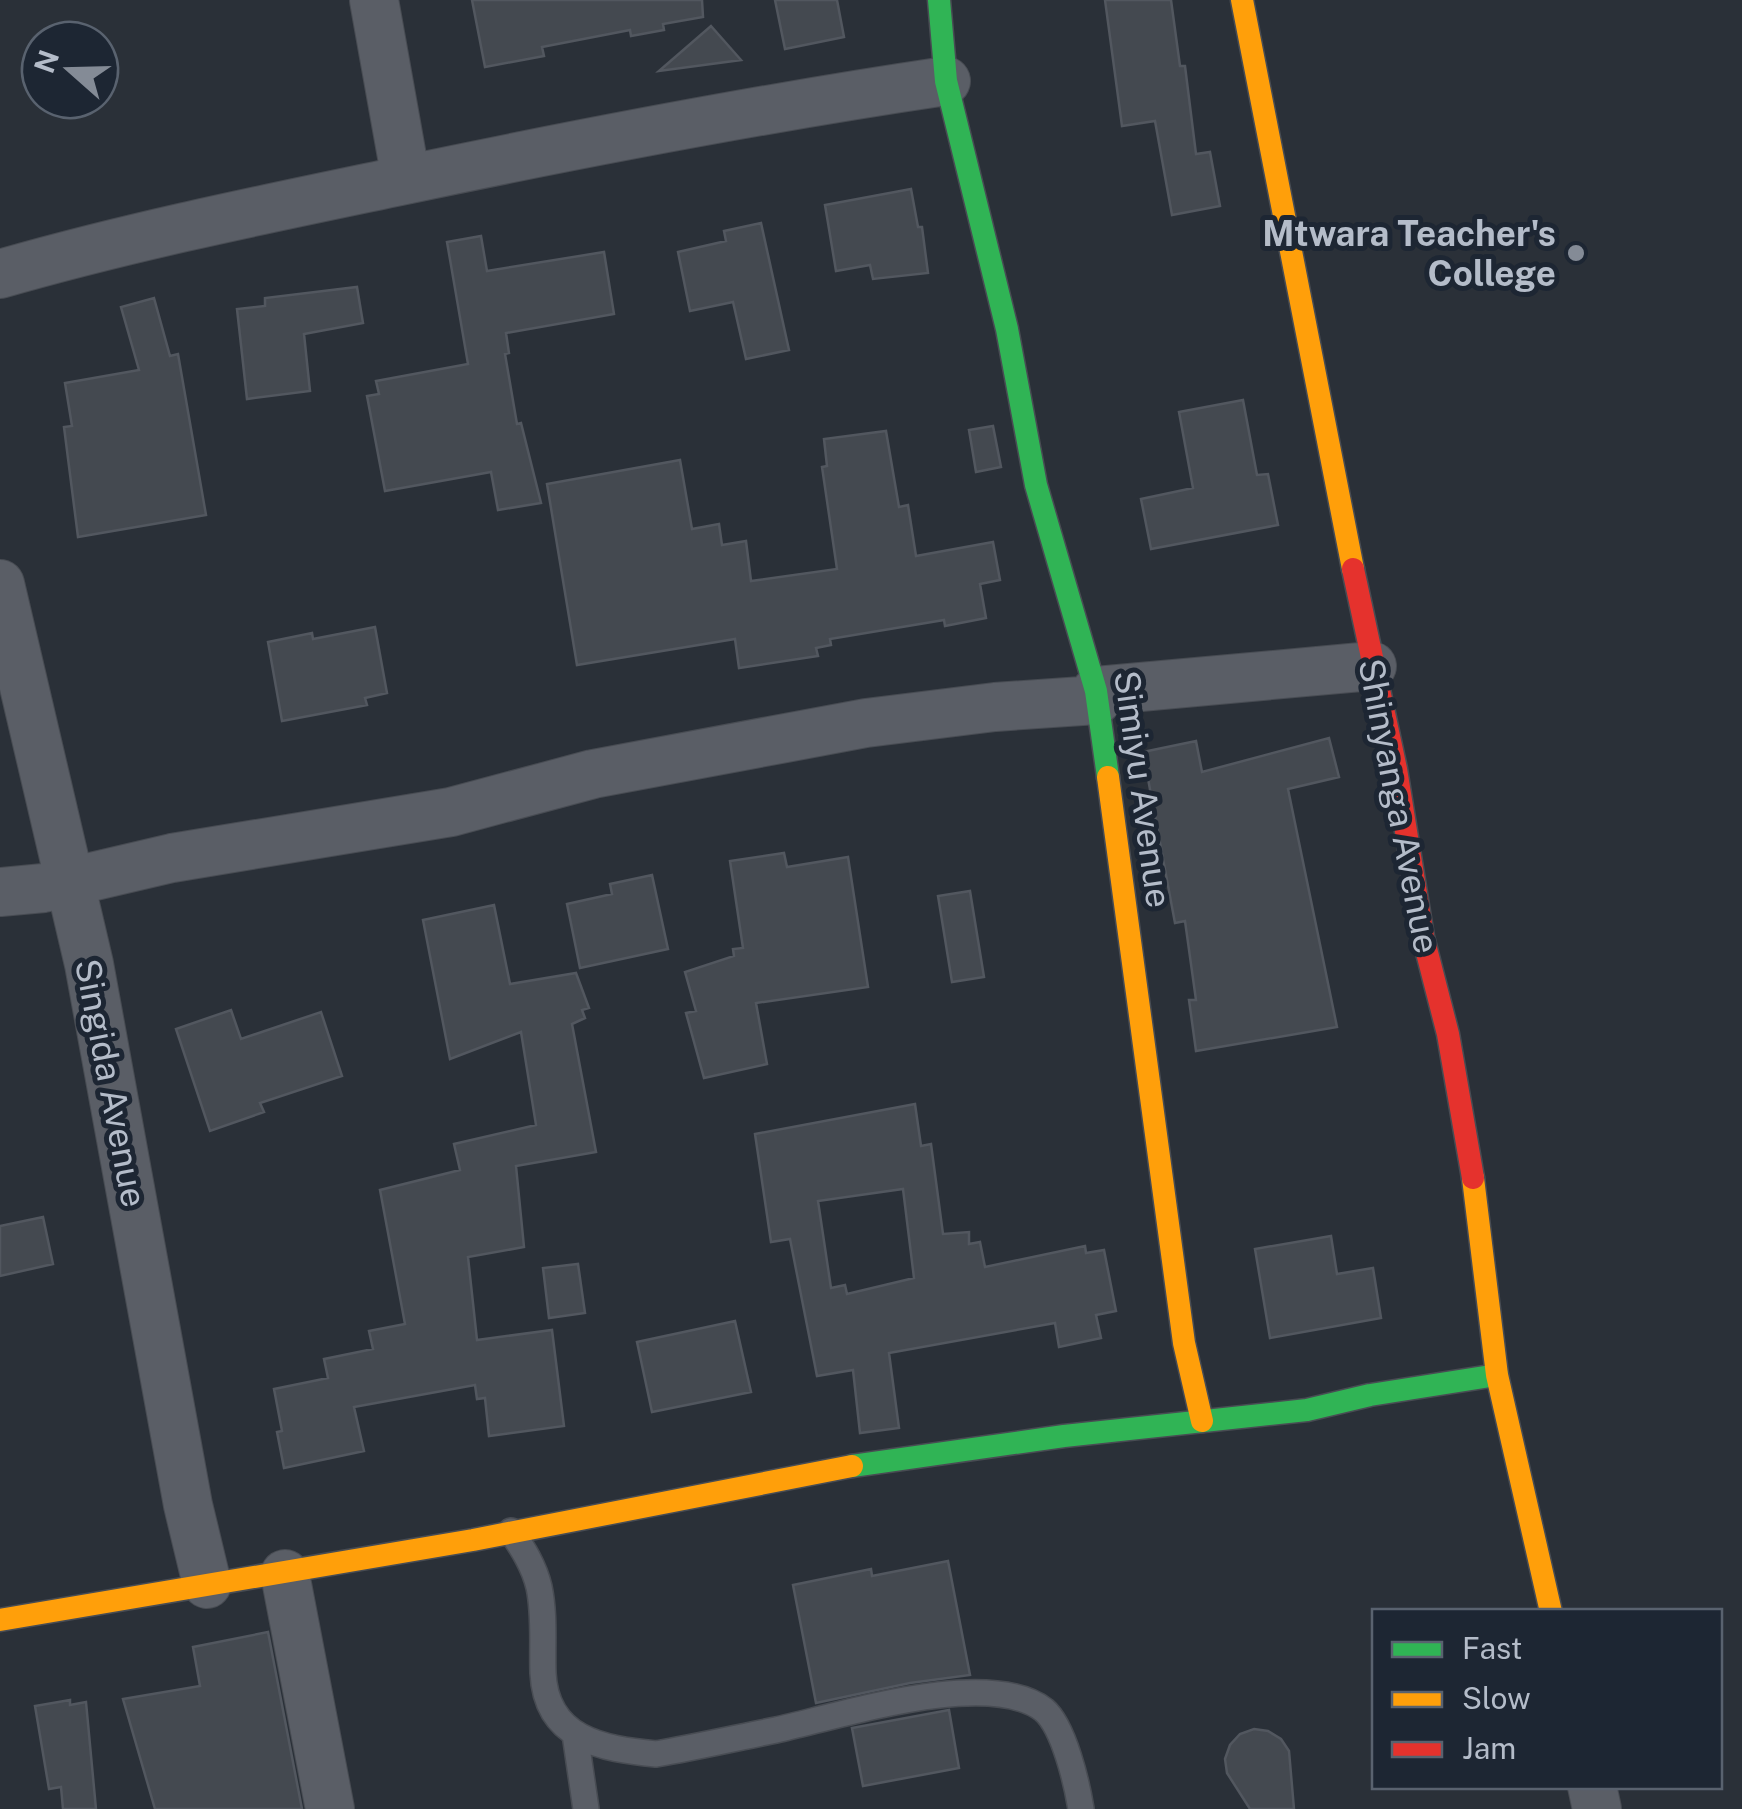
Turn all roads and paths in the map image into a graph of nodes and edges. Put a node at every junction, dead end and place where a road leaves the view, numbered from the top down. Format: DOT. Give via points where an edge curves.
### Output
graph roads {
  1 [pos="374,0"];
  2 [pos="939,0"];
  3 [pos="1242,0"];
  4 [pos="946,81"];
  5 [pos="406,179"];
  6 [pos="0,274"];
  7 [pos="0,584"];
  8 [pos="1372,666"];
  9 [pos="1097,695"];
  10 [pos="68,880"];
  11 [pos="0,892"];
  12 [pos="1497,1375"];
  13 [pos="1202,1421"];
  14 [pos="511,1531"];
  15 [pos="285,1574"];
  16 [pos="208,1584"];
  17 [pos="1550,1609"];
  18 [pos="0,1620"];
  19 [pos="575,1734"];
  20 [pos="330,1809"];
  21 [pos="586,1809"];
  22 [pos="1081,1809"];
  1 -- 5 [label="street"];
  2 -- 4 [label="street, Simiyu Avenue"];
  3 -- 8 [label="street, Shinyanga Avenue"];
  4 -- 5 [label="street"];
  4 -- 9 [label="street, Simiyu Avenue" via="1007,329 1036,486"];
  5 -- 6 [label="street" via="204,221"];
  7 -- 10 [label="street, Singida Avenue"];
  8 -- 9 [label="street"];
  8 -- 12 [label="street, Shinyanga Avenue" via="1472,1169"];
  9 -- 10 [label="street" via="866,722 593,774 451,812"];
  9 -- 13 [label="street, Simiyu Avenue" via="1184,1342"];
  10 -- 11 [label="street"];
  10 -- 16 [label="street, Singida Avenue"];
  12 -- 13 [label="street" via="1307,1410"];
  12 -- 17 [label="street, Shinyanga Avenue"];
  13 -- 14 [label="street" via="858,1466"];
  14 -- 15 [label="street"];
  14 -- 19 [label="lane" via="539,1588 551,1711"];
  15 -- 16 [label="street"];
  15 -- 20 [label="street"];
  16 -- 18 [label="street"];
  19 -- 21 [label="lane"];
  19 -- 22 [label="lane" via="616,1750 656,1754 910,1699 994,1694 1046,1712 1066,1750"];
}
